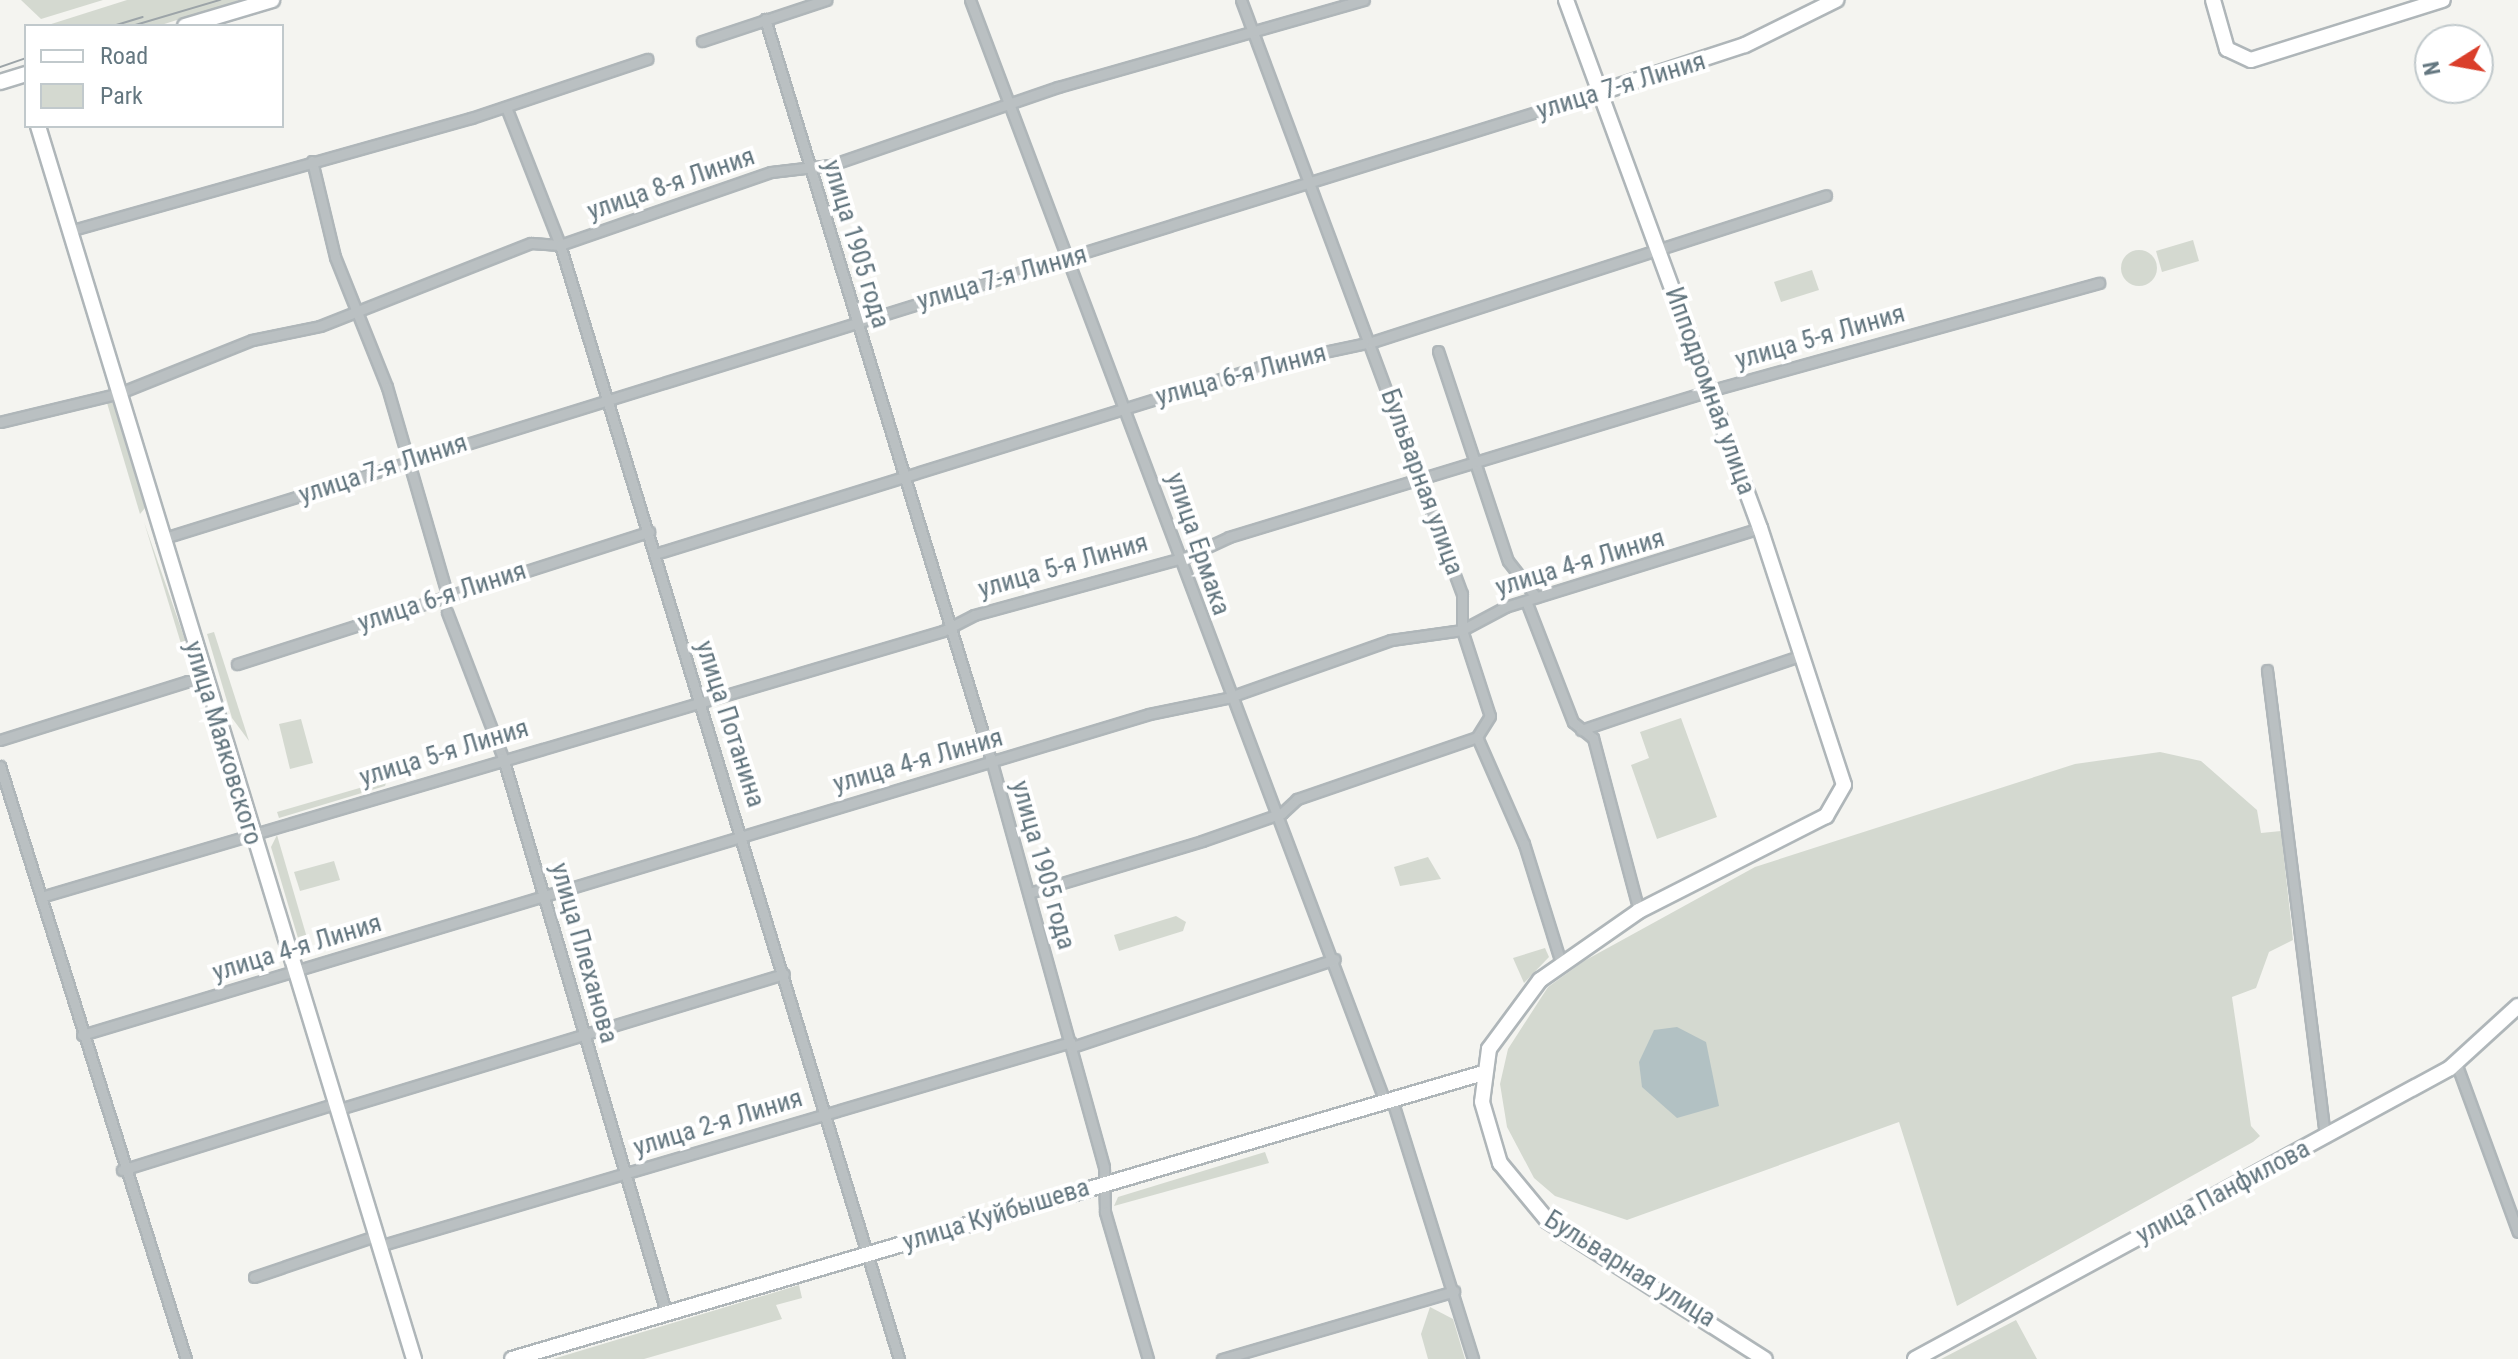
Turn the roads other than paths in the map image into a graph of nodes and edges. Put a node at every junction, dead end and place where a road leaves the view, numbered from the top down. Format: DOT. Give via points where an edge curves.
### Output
graph roads {
  1 [pos="826,0"];
  2 [pos="970,0"];
  3 [pos="1241,0"];
  4 [pos="1364,0"];
  5 [pos="1566,0"];
  6 [pos="1836,0"];
  7 [pos="2213,0"];
  8 [pos="2443,0"];
  9 [pos="269,1"];
  10 [pos="765,19"];
  11 [pos="192,24"];
  12 [pos="1252,33"];
  13 [pos="702,41"];
  14 [pos="647,59"];
  15 [pos="24,77"];
  16 [pos="0,82"];
  17 [pos="1601,92"];
  18 [pos="506,107"];
  19 [pos="1012,108"];
  20 [pos="39,128"];
  21 [pos="312,161"];
  22 [pos="808,166"];
  23 [pos="1310,184"];
  24 [pos="1826,195"];
  25 [pos="69,231"];
  26 [pos="1657,244"];
  27 [pos="560,245"];
  28 [pos="1066,260"];
  29 [pos="2099,283"];
  30 [pos="358,309"];
  31 [pos="855,321"];
  32 [pos="1372,342"];
  33 [pos="1438,351"];
  34 [pos="1709,391"];
  35 [pos="117,394"];
  36 [pos="606,396"];
  37 [pos="1125,407"];
  38 [pos="0,422"];
  39 [pos="405,462"];
  40 [pos="1477,465"];
  41 [pos="904,478"];
  42 [pos="1421,479"];
  43 [pos="1760,528"];
  44 [pos="649,532"];
  45 [pos="161,539"];
  46 [pos="655,554"];
  47 [pos="1179,559"];
  48 [pos="447,594"];
  49 [pos="1536,597"];
  50 [pos="1526,601"];
  51 [pos="447,612"];
  52 [pos="951,627"];
  53 [pos="1462,630"];
  54 [pos="1803,655"];
  55 [pos="198,660"];
  56 [pos="237,664"];
  57 [pos="2267,670"];
  58 [pos="188,681"];
  59 [pos="206,684"];
  60 [pos="1236,694"];
  61 [pos="698,701"];
  62 [pos="1581,730"];
  63 [pos="1477,737"];
  64 [pos="0,740"];
  65 [pos="503,758"];
  66 [pos="992,763"];
  67 [pos="0,766"];
  68 [pos="1282,813"];
  69 [pos="251,834"];
  70 [pos="742,834"];
  71 [pos="1029,893"];
  72 [pos="545,896"];
  73 [pos="41,897"];
  74 [pos="1639,911"];
  75 [pos="1335,959"];
  76 [pos="1561,963"];
  77 [pos="294,973"];
  78 [pos="784,974"];
  79 [pos="2518,1006"];
  80 [pos="584,1030"];
  81 [pos="82,1035"];
  82 [pos="1072,1045"];
  83 [pos="2456,1063"];
  84 [pos="1480,1074"];
  85 [pos="1388,1101"];
  86 [pos="335,1107"];
  87 [pos="825,1113"];
  88 [pos="2325,1137"];
  89 [pos="122,1170"];
  90 [pos="627,1173"];
  91 [pos="1104,1183"];
  92 [pos="2518,1232"];
  93 [pos="377,1241"];
  94 [pos="867,1253"];
  95 [pos="254,1277"];
  96 [pos="1454,1291"];
  97 [pos="666,1312"];
  98 [pos="186,1359"];
  99 [pos="414,1359"];
  100 [pos="512,1359"];
  101 [pos="899,1359"];
  102 [pos="1148,1359"];
  103 [pos="1222,1359"];
  104 [pos="1473,1359"];
  105 [pos="1765,1359"];
  106 [pos="1915,1359"];
  1 -- 10 [label="street"];
  2 -- 19 [label="street, улица Ермака"];
  3 -- 12 [label="street, Бульварная улица"];
  4 -- 12 [label="street, улица 8-я Линия"];
  5 -- 17 [label="main road, Ипподромная улица"];
  6 -- 17 [label="main road, улица 7-я Линия" via="1745,45"];
  7 -- 8 [label="main road" via="2227,49 2251,60"];
  9 -- 11 [label="main road"];
  10 -- 13 [label="street"];
  10 -- 22 [label="street, улица 1905 года"];
  12 -- 19 [label="street, улица 8-я Линия" via="1058,87"];
  12 -- 23 [label="street, Бульварная улица"];
  14 -- 18 [label="street"];
  15 -- 16 [label="main road"];
  17 -- 23 [label="street, улица 7-я Линия"];
  17 -- 26 [label="main road, Ипподромная улица"];
  18 -- 21 [label="street"];
  18 -- 27 [label="street, улица Потанина"];
  19 -- 22 [label="street, улица 8-я Линия"];
  19 -- 28 [label="street, улица Ермака"];
  20 -- 25 [label="main road, улица Маяковского"];
  21 -- 25 [label="street"];
  21 -- 30 [label="street" via="335,257"];
  22 -- 27 [label="street, улица 8-я Линия"];
  22 -- 31 [label="street, улица 1905 года"];
  23 -- 28 [label="street, улица 7-я Линия"];
  23 -- 32 [label="street, Бульварная улица"];
  24 -- 26 [label="street, улица 6-я Линия"];
  25 -- 35 [label="main road, улица Маяковского"];
  26 -- 32 [label="street, улица 6-я Линия"];
  26 -- 34 [label="main road, Ипподромная улица"];
  27 -- 30 [label="street, улица 8-я Линия" via="531,243 466,274"];
  27 -- 36 [label="street, улица Потанина"];
  28 -- 31 [label="street, улица 7-я Линия"];
  28 -- 37 [label="street, улица Ермака"];
  29 -- 34 [label="street, улица 5-я Линия"];
  30 -- 35 [label="street, улица 8-я Линия" via="252,340"];
  30 -- 39 [label="street"];
  31 -- 36 [label="street, улица 7-я Линия"];
  31 -- 41 [label="street, улица 1905 года"];
  32 -- 37 [label="street, улица 6-я Линия"];
  32 -- 42 [label="street, Бульварная улица"];
  33 -- 40 [label="street"];
  34 -- 40 [label="street, улица 5-я Линия"];
  34 -- 43 [label="main road, Ипподромная улица"];
  35 -- 38 [label="street, улица 8-я Линия"];
  35 -- 45 [label="main road, улица Маяковского"];
  36 -- 39 [label="street, улица 7-я Линия"];
  36 -- 44 [label="street, улица Потанина"];
  37 -- 41 [label="street, улица 6-я Линия"];
  37 -- 47 [label="street, улица Ермака"];
  39 -- 45 [label="street, улица 7-я Линия"];
  39 -- 48 [label="street"];
  40 -- 42 [label="street, улица 5-я Линия"];
  40 -- 49 [label="street" via="1508,561"];
  41 -- 46 [label="street, улица 6-я Линия"];
  41 -- 52 [label="street, улица 1905 года"];
  42 -- 47 [label="street, улица 5-я Линия" via="1229,537"];
  42 -- 53 [label="street, Бульварная улица" via="1462,594"];
  43 -- 49 [label="street, улица 4-я Линия"];
  43 -- 54 [label="main road, Ипподромная улица"];
  44 -- 46 [label="street, улица Потанина"];
  44 -- 48 [label="street, улица 6-я Линия"];
  45 -- 55 [label="main road, улица Маяковского"];
  46 -- 61 [label="street, улица Потанина"];
  47 -- 52 [label="street, улица 5-я Линия"];
  47 -- 60 [label="street, улица Ермака"];
  48 -- 56 [label="street, улица 6-я Линия"];
  49 -- 50 [label="street, улица 4-я Линия"];
  50 -- 53 [label="street, улица 4-я Линия"];
  50 -- 62 [label="street"];
  51 -- 65 [label="street, улица Плеханова"];
  52 -- 61 [label="street, улица 5-я Линия"];
  52 -- 66 [label="street, улица 1905 года"];
  53 -- 60 [label="street, улица 4-я Линия" via="1391,640"];
  53 -- 63 [label="street, Бульварная улица" via="1490,716"];
  54 -- 62 [label="street"];
  54 -- 74 [label="main road, Ипподромная улица" via="1844,785 1826,816"];
  55 -- 58 [label="street"];
  55 -- 59 [label="main road, улица Маяковского"];
  57 -- 88 [label="street"];
  58 -- 59 [label="street"];
  58 -- 64 [label="street"];
  59 -- 69 [label="main road, улица Маяковского"];
  60 -- 66 [label="street, улица 4-я Линия"];
  60 -- 68 [label="street, улица Ермака"];
  61 -- 65 [label="street, улица 5-я Линия"];
  61 -- 70 [label="street, улица Потанина"];
  62 -- 74 [label="street" via="1593,738 1618,813"];
  63 -- 68 [label="street" via="1297,799"];
  63 -- 76 [label="street" via="1524,844"];
  65 -- 69 [label="street, улица 5-я Линия"];
  65 -- 72 [label="street, улица Плеханова"];
  66 -- 70 [label="street, улица 4-я Линия"];
  66 -- 71 [label="street, улица 1905 года"];
  67 -- 73 [label="street"];
  68 -- 71 [label="street"];
  68 -- 75 [label="street, улица Ермака"];
  69 -- 73 [label="street, улица 5-я Линия"];
  69 -- 77 [label="main road, улица Маяковского"];
  70 -- 72 [label="street, улица 4-я Линия"];
  70 -- 78 [label="street, улица Потанина"];
  71 -- 82 [label="street, улица 1905 года"];
  72 -- 77 [label="street, улица 4-я Линия"];
  72 -- 80 [label="street, улица Плеханова"];
  73 -- 81 [label="street"];
  74 -- 76 [label="main road"];
  75 -- 82 [label="street, улица 2-я Линия"];
  75 -- 85 [label="street, улица Ермака"];
  76 -- 84 [label="main road" via="1513,1009"];
  77 -- 81 [label="street, улица 4-я Линия"];
  77 -- 86 [label="main road, улица Маяковского"];
  78 -- 80 [label="street"];
  78 -- 87 [label="street, улица Потанина"];
  79 -- 83 [label="main road, улица Панфилова"];
  80 -- 86 [label="street"];
  80 -- 90 [label="street, улица Плеханова"];
  81 -- 89 [label="street"];
  82 -- 87 [label="street, улица 2-я Линия"];
  82 -- 91 [label="street, улица 1905 года"];
  83 -- 88 [label="main road, улица Панфилова"];
  83 -- 92 [label="street"];
  84 -- 85 [label="main road, улица Куйбышева"];
  84 -- 105 [label="main road, Бульварная улица" via="1488,1131 1521,1195 1548,1221"];
  85 -- 91 [label="main road, улица Куйбышева"];
  85 -- 96 [label="street, улица Ермака"];
  86 -- 89 [label="street"];
  86 -- 93 [label="main road, улица Маяковского"];
  87 -- 90 [label="street, улица 2-я Линия"];
  87 -- 94 [label="street, улица Потанина"];
  88 -- 106 [label="main road, улица Панфилова"];
  89 -- 98 [label="street"];
  90 -- 93 [label="street, улица 2-я Линия"];
  90 -- 97 [label="street, улица Плеханова"];
  91 -- 94 [label="main road, улица Куйбышева"];
  91 -- 102 [label="street, улица 1905 года" via="1105,1212"];
  93 -- 95 [label="street, улица 2-я Линия"];
  93 -- 99 [label="main road, улица Маяковского"];
  94 -- 97 [label="main road, улица Куйбышева"];
  94 -- 101 [label="street, улица Потанина"];
  96 -- 103 [label="street"];
  96 -- 104 [label="street, улица Ермака"];
  97 -- 100 [label="main road, улица Куйбышева"];
}
